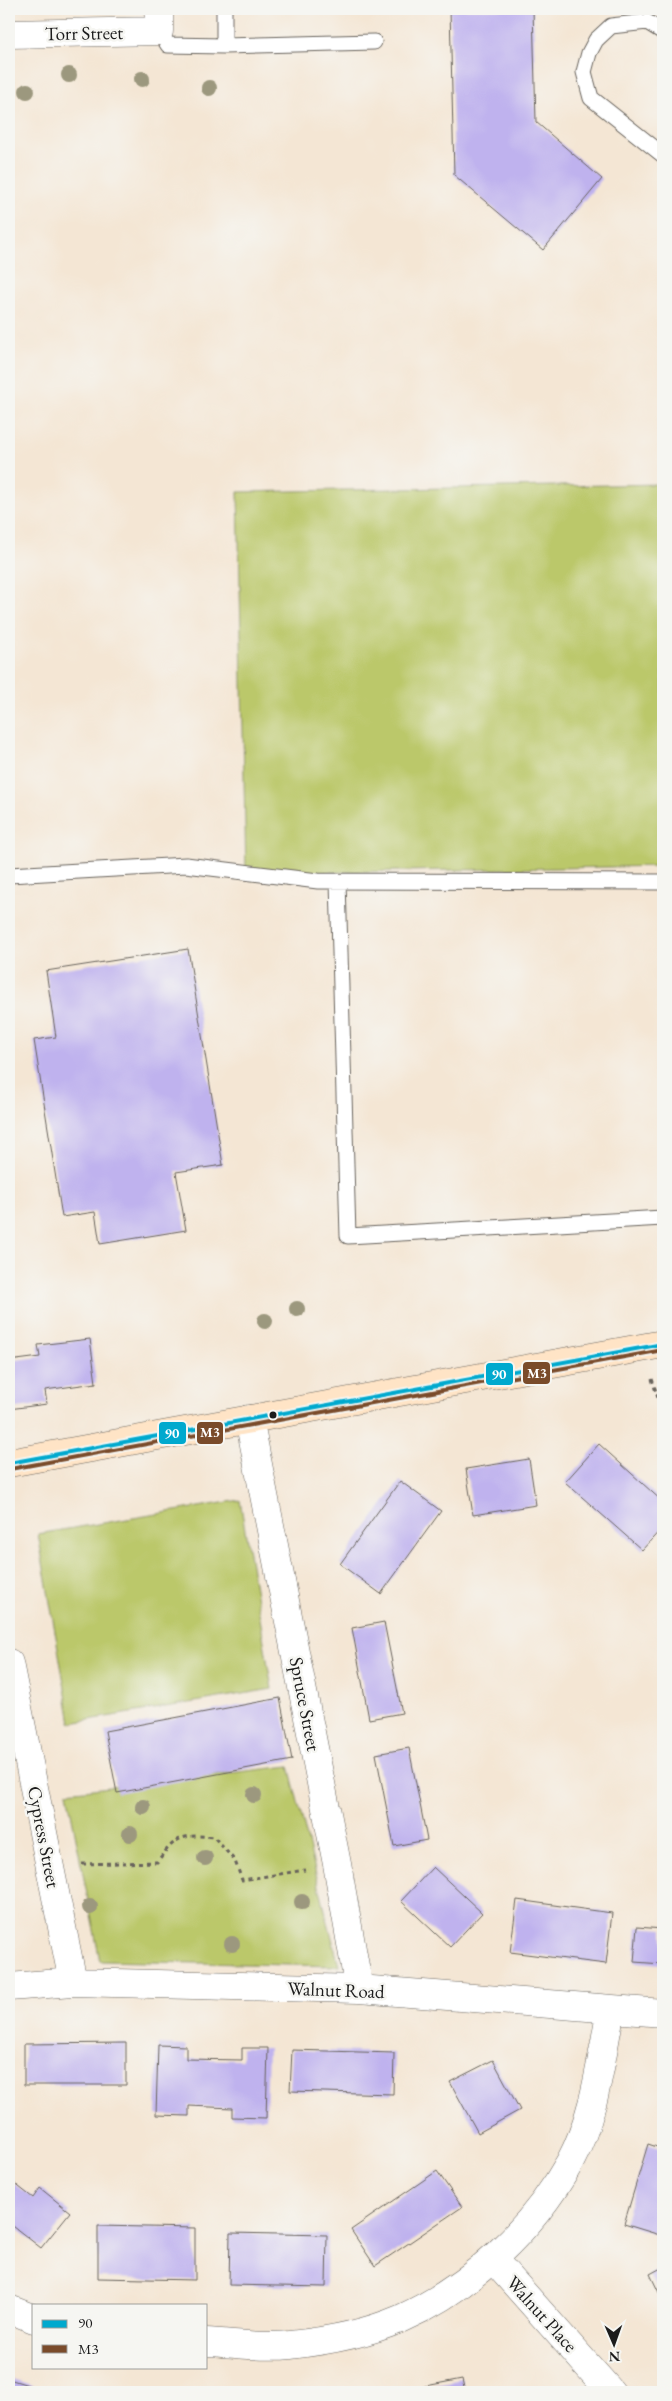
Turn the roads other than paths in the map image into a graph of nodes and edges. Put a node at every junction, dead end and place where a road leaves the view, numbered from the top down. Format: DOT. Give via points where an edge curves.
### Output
graph roads {
  1 [pos="224,9"];
  2 [pos="159,20"];
  3 [pos="663,32"];
  4 [pos="9,34"];
  5 [pos="374,42"];
  6 [pos="224,46"];
  7 [pos="663,155"];
  8 [pos="9,875"];
  9 [pos="338,880"];
  10 [pos="663,882"];
  11 [pos="663,1218"];
  12 [pos="663,1344"];
  13 [pos="249,1419"];
  14 [pos="9,1463"];
  15 [pos="9,1663"];
  16 [pos="73,1982"];
  17 [pos="9,1987"];
  18 [pos="358,1989"];
  19 [pos="611,2009"];
  20 [pos="663,2013"];
  21 [pos="493,2259"];
  22 [pos="9,2309"];
  23 [pos="32,2318"];
  24 [pos="208,2342"];
  25 [pos="611,2392"];
  1 -- 6 [label="lane"];
  2 -- 4 [label="street, Torr Street"];
  2 -- 6 [label="lane" via="168,45"];
  3 -- 7 [label="lane" via="647,22 611,26 596,40 584,72 591,98"];
  5 -- 6 [label="lane"];
  8 -- 9 [label="lane" via="186,865 318,881"];
  9 -- 10 [label="lane"];
  9 -- 11 [label="lane" via="348,1236"];
  12 -- 13 [label="main road"];
  13 -- 14 [label="main road"];
  13 -- 18 [label="street, Spruce Street" via="337,1864"];
  15 -- 16 [label="street, Cypress Street"];
  16 -- 17 [label="street, Walnut Road"];
  16 -- 18 [label="street, Walnut Road"];
  18 -- 19 [label="street, Walnut Road"];
  19 -- 20 [label="street, Walnut Road"];
  19 -- 21 [label="street" via="589,2115 570,2162 539,2210"];
  21 -- 24 [label="street" via="453,2290 400,2319 355,2335 287,2345"];
  21 -- 25 [label="street, Walnut Place"];
  22 -- 23 [label="street"];
}
